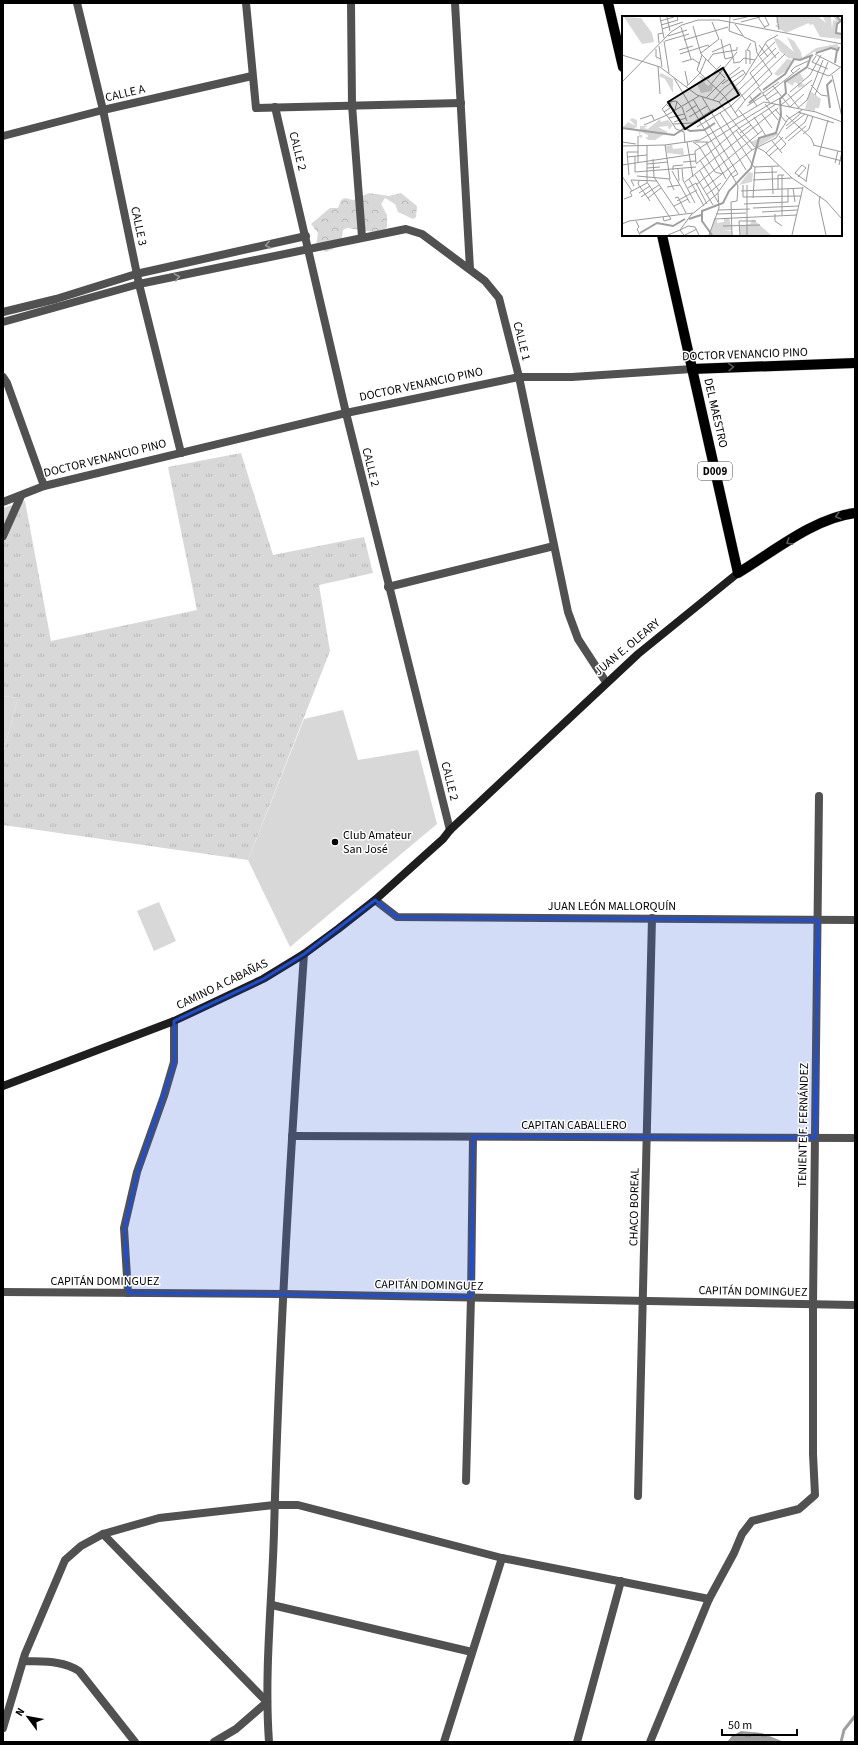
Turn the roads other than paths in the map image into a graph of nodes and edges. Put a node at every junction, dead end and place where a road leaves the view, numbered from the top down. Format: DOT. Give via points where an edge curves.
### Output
graph roads {
  1 [pos="77,3"];
  2 [pos="246,3"];
  3 [pos="351,3"];
  4 [pos="455,3"];
  5 [pos="608,3"];
  6 [pos="622,63"];
  7 [pos="252,76"];
  8 [pos="461,103"];
  9 [pos="352,106"];
  10 [pos="276,108"];
  11 [pos="103,110"];
  12 [pos="3,136"];
  13 [pos="306,236"];
  14 [pos="662,236"];
  15 [pos="362,237"];
  16 [pos="310,250"];
  17 [pos="470,269"];
  18 [pos="136,274"];
  19 [pos="139,284"];
  20 [pos="3,312"];
  21 [pos="3,322"];
  22 [pos="855,363"];
  23 [pos="692,369"];
  24 [pos="3,377"];
  25 [pos="518,377"];
  26 [pos="346,413"];
  27 [pos="181,453"];
  28 [pos="44,486"];
  29 [pos="21,496"];
  30 [pos="3,502"];
  31 [pos="855,513"];
  32 [pos="3,536"];
  33 [pos="554,546"];
  34 [pos="738,573"];
  35 [pos="388,587"];
  36 [pos="606,682"];
  37 [pos="819,796"];
  38 [pos="450,830"];
  39 [pos="443,839"];
  40 [pos="375,900"];
  41 [pos="652,918"];
  42 [pos="818,920"];
  43 [pos="855,920"];
  44 [pos="304,954"];
  45 [pos="174,1020"];
  46 [pos="3,1086"];
  47 [pos="292,1136"];
  48 [pos="473,1137"];
  49 [pos="648,1138"];
  50 [pos="815,1138"];
  51 [pos="855,1138"];
  52 [pos="3,1292"];
  53 [pos="128,1293"];
  54 [pos="284,1294"];
  55 [pos="471,1297"];
  56 [pos="644,1301"];
  57 [pos="813,1304"];
  58 [pos="855,1305"];
  59 [pos="466,1481"];
  60 [pos="638,1496"];
  61 [pos="274,1505"];
  62 [pos="102,1534"];
  63 [pos="502,1558"];
  64 [pos="621,1582"];
  65 [pos="709,1599"];
  66 [pos="272,1605"];
  67 [pos="472,1652"];
  68 [pos="23,1661"];
  69 [pos="267,1702"];
  70 [pos="3,1728"];
  71 [pos="135,1742"];
  72 [pos="214,1742"];
  73 [pos="268,1742"];
  74 [pos="444,1742"];
  75 [pos="577,1742"];
  76 [pos="650,1742"];
  1 -- 11 [label="street, CALLE 3"];
  2 -- 7 [label="street"];
  3 -- 9 [label="street"];
  4 -- 8 [label="street"];
  5 -- 6 [label="main road"];
  7 -- 10 [label="street" via="256,108"];
  7 -- 11 [label="street, CALLE A"];
  8 -- 9 [label="street"];
  8 -- 17 [label="street"];
  9 -- 10 [label="street"];
  9 -- 15 [label="street"];
  10 -- 13 [label="street, CALLE 2"];
  11 -- 12 [label="street, CALLE A"];
  11 -- 18 [label="street, CALLE 3"];
  13 -- 16 [label="street, CALLE 2"];
  13 -- 18 [label="street, one-way"];
  14 -- 23 [label="main road, DEL MAESTRO / D009"];
  15 -- 16 [label="street, CALLE 1"];
  15 -- 17 [label="street, CALLE 1" via="406,229 422,234"];
  19 -- 16 [label="street, CALLE 1, one-way"];
  16 -- 26 [label="street, CALLE 2"];
  17 -- 25 [label="street, CALLE 1" via="485,281 499,298"];
  18 -- 19 [label="street, CALLE 3"];
  18 -- 20 [label="street" via="56,299"];
  19 -- 21 [label="street, CALLE 1"];
  19 -- 27 [label="street, CALLE 3"];
  23 -- 22 [label="main road, DOCTOR VENANCIO PINO, one-way"];
  23 -- 25 [label="street, DOCTOR VENANCIO PINO" via="572,377"];
  23 -- 34 [label="main road, DEL MAESTRO / D009"];
  24 -- 28 [label="street"];
  25 -- 26 [label="street, DOCTOR VENANCIO PINO"];
  25 -- 33 [label="street, CALLE 1"];
  26 -- 27 [label="street, DOCTOR VENANCIO PINO"];
  26 -- 35 [label="street, CALLE 2"];
  27 -- 28 [label="street, DOCTOR VENANCIO PINO"];
  28 -- 29 [label="street, DOCTOR VENANCIO PINO"];
  29 -- 30 [label="street, DOCTOR VENANCIO PINO"];
  29 -- 32 [label="street"];
  31 -- 34 [label="main road, JUAN E. OLEARY, one-way" via="822,522"];
  33 -- 35 [label="street"];
  33 -- 36 [label="street, CALLE 1" via="568,612 578,639"];
  34 -- 36 [label="street, JUAN E. OLEARY"];
  35 -- 38 [label="street, CALLE 2"];
  36 -- 38 [label="street, JUAN E. OLEARY"];
  37 -- 42 [label="street, TENIENTE F. FERNÁNDEZ"];
  38 -- 39 [label="street, JUAN E. OLEARY"];
  39 -- 40 [label="street, CAMINO A CABAÑAS"];
  40 -- 41 [label="street, JUAN LEÓN MALLORQUÍN" via="397,917"];
  40 -- 44 [label="street, CAMINO A CABAÑAS"];
  41 -- 42 [label="street, JUAN LEÓN MALLORQUÍN"];
  41 -- 49 [label="street, CHACO BOREAL"];
  42 -- 43 [label="street, JUAN LEÓN MALLORQUÍN"];
  42 -- 50 [label="street, TENIENTE F. FERNÁNDEZ"];
  44 -- 45 [label="street, CAMINO A CABAÑAS" via="263,979"];
  44 -- 47 [label="street"];
  45 -- 46 [label="street, CAMINO A CABAÑAS"];
  45 -- 53 [label="street" via="174,1062 137,1172 124,1228"];
  47 -- 48 [label="street, CAPITAN CABALLERO"];
  47 -- 54 [label="street"];
  48 -- 49 [label="street, CAPITAN CABALLERO"];
  48 -- 55 [label="street"];
  49 -- 50 [label="street, CAPITAN CABALLERO"];
  49 -- 56 [label="street, CHACO BOREAL"];
  50 -- 51 [label="street, CAPITAN CABALLERO"];
  50 -- 57 [label="street, TENIENTE F. FERNÁNDEZ"];
  52 -- 53 [label="street, CAPITÁN DOMINGUEZ"];
  53 -- 54 [label="street, CAPITÁN DOMINGUEZ"];
  54 -- 55 [label="street, CAPITÁN DOMINGUEZ"];
  54 -- 61 [label="street"];
  55 -- 56 [label="street, CAPITÁN DOMINGUEZ"];
  55 -- 59 [label="street"];
  56 -- 57 [label="street, CAPITÁN DOMINGUEZ"];
  56 -- 60 [label="street, CHACO BOREAL"];
  57 -- 58 [label="street, CAPITÁN DOMINGUEZ"];
  57 -- 65 [label="street, TENIENTE F. FERNÁNDEZ" via="815,1495 799,1509 752,1521 742,1534"];
  61 -- 62 [label="street" via="159,1518"];
  61 -- 63 [label="street" via="298,1506"];
  61 -- 66 [label="street"];
  62 -- 68 [label="street" via="81,1546 65,1560"];
  62 -- 69 [label="street"];
  63 -- 64 [label="street"];
  63 -- 67 [label="street"];
  64 -- 65 [label="street"];
  64 -- 75 [label="street"];
  65 -- 76 [label="street"];
  66 -- 67 [label="street"];
  66 -- 69 [label="street"];
  67 -- 74 [label="street"];
  68 -- 70 [label="street"];
  68 -- 71 [label="street" via="54,1662 69,1665 79,1671"];
  69 -- 72 [label="street" via="236,1729"];
  69 -- 73 [label="street"];
}
